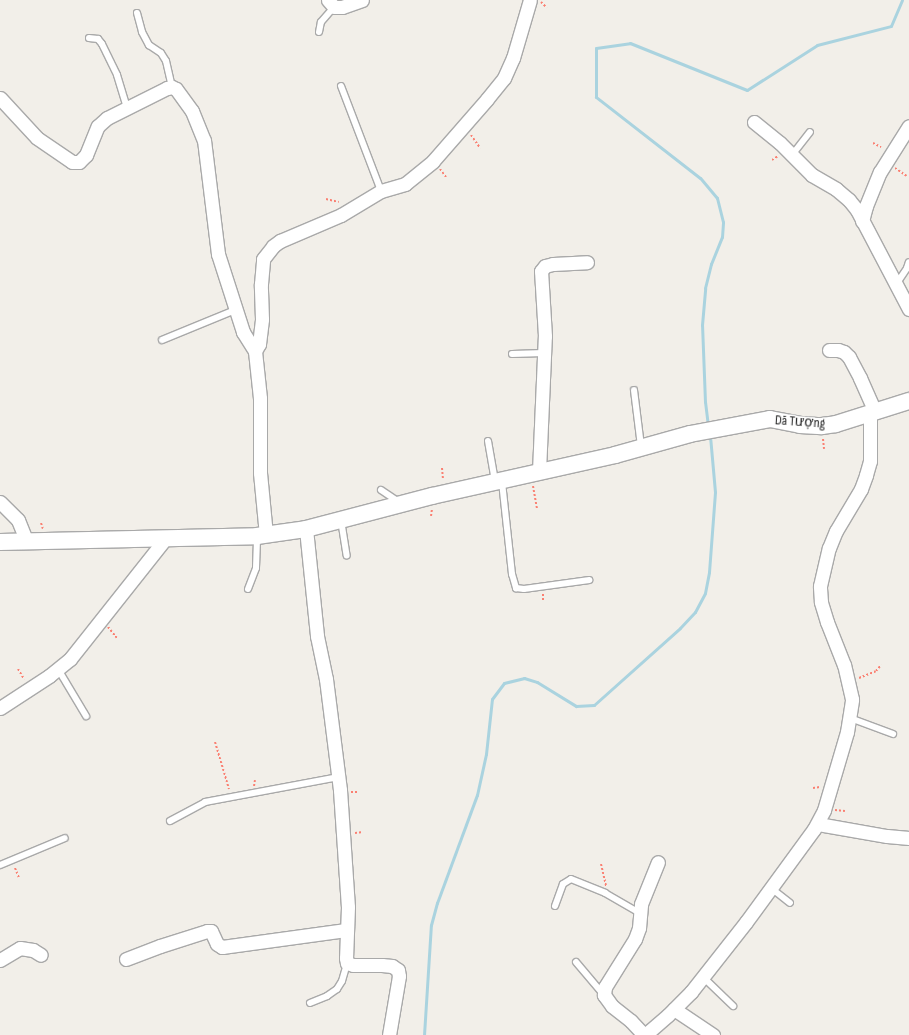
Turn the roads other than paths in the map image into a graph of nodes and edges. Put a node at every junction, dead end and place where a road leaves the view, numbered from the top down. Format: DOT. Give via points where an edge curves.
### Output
graph roads {
  1 [pos="362,0"];
  2 [pos="530,0"];
  3 [pos="331,3"];
  4 [pos="137,13"];
  5 [pos="319,32"];
  6 [pos="89,38"];
  7 [pos="341,86"];
  8 [pos="172,87"];
  9 [pos="0,98"];
  10 [pos="128,108"];
  11 [pos="754,122"];
  12 [pos="909,126"];
  13 [pos="810,132"];
  14 [pos="792,155"];
  15 [pos="381,191"];
  16 [pos="862,221"];
  17 [pos="587,262"];
  18 [pos="909,262"];
  19 [pos="896,283"];
  20 [pos="909,309"];
  21 [pos="235,310"];
  22 [pos="162,340"];
  23 [pos="829,350"];
  24 [pos="255,351"];
  25 [pos="544,353"];
  26 [pos="512,354"];
  27 [pos="634,390"];
  28 [pos="909,401"];
  29 [pos="872,413"];
  30 [pos="488,441"];
  31 [pos="641,448"];
  32 [pos="535,472"];
  33 [pos="498,481"];
  34 [pos="381,490"];
  35 [pos="0,502"];
  36 [pos="402,504"];
  37 [pos="341,520"];
  38 [pos="306,529"];
  39 [pos="262,535"];
  40 [pos="166,538"];
  41 [pos="26,540"];
  42 [pos="0,542"];
  43 [pos="347,556"];
  44 [pos="590,580"];
  45 [pos="248,589"];
  46 [pos="58,669"];
  47 [pos="0,708"];
  48 [pos="86,716"];
  49 [pos="850,718"];
  50 [pos="893,734"];
  51 [pos="339,777"];
  52 [pos="170,821"];
  53 [pos="818,824"];
  54 [pos="65,838"];
  55 [pos="909,838"];
  56 [pos="658,862"];
  57 [pos="0,865"];
  58 [pos="772,888"];
  59 [pos="790,903"];
  60 [pos="555,906"];
  61 [pos="639,913"];
  62 [pos="346,930"];
  63 [pos="40,955"];
  64 [pos="126,959"];
  65 [pos="0,960"];
  66 [pos="576,962"];
  67 [pos="347,963"];
  68 [pos="703,977"];
  69 [pos="604,995"];
  70 [pos="310,1003"];
  71 [pos="733,1006"];
  72 [pos="674,1009"];
  73 [pos="389,1035"];
  74 [pos="644,1035"];
  75 [pos="714,1035"];
  1 -- 3 [label="street" via="342,7"];
  2 -- 15 [label="street" via="513,58 504,78 433,161 405,184"];
  3 -- 5 [label="lane"];
  4 -- 8 [label="lane" via="149,45 161,53 166,62"];
  6 -- 10 [label="lane" via="98,39 102,44 117,75"];
  7 -- 15 [label="lane"];
  8 -- 10 [label="street"];
  8 -- 21 [label="street" via="192,111 204,140 218,254"];
  9 -- 10 [label="street" via="37,138 76,162 83,160 98,126 107,118"];
  11 -- 14 [label="street"];
  12 -- 16 [label="street" via="880,172"];
  13 -- 14 [label="lane"];
  14 -- 16 [label="street" via="812,175 849,200"];
  15 -- 24 [label="street" via="341,215 280,241 267,253 261,267 262,319 259,344"];
  16 -- 19 [label="street"];
  17 -- 25 [label="street" via="553,264 542,268"];
  18 -- 19 [label="lane"];
  19 -- 20 [label="street"];
  21 -- 22 [label="lane"];
  21 -- 24 [label="street" via="243,332"];
  23 -- 29 [label="street" via="844,352 849,357 860,378"];
  24 -- 39 [label="street" via="260,398"];
  25 -- 26 [label="lane"];
  25 -- 32 [label="street"];
  27 -- 31 [label="lane"];
  28 -- 29 [label="street, Dã Tượng"];
  29 -- 31 [label="street, Dã Tượng" via="822,426 770,419 690,434"];
  29 -- 49 [label="street" via="870,461 866,475 861,489 836,531 820,586 821,602 849,683 852,699"];
  30 -- 33 [label="lane"];
  31 -- 32 [label="street, Dã Tượng"];
  32 -- 33 [label="street, Dã Tượng"];
  33 -- 36 [label="street, Dã Tượng"];
  33 -- 44 [label="lane" via="516,588"];
  34 -- 36 [label="lane"];
  35 -- 41 [label="street" via="18,520"];
  36 -- 37 [label="street, Dã Tượng"];
  37 -- 38 [label="street, Dã Tượng"];
  37 -- 43 [label="lane"];
  38 -- 39 [label="street, Dã Tượng"];
  38 -- 51 [label="street" via="317,636 326,679"];
  39 -- 40 [label="street, Dã Tượng"];
  39 -- 45 [label="lane" via="256,568"];
  40 -- 41 [label="street, Dã Tượng"];
  40 -- 46 [label="street" via="77,652"];
  41 -- 42 [label="street, Dã Tượng"];
  46 -- 47 [label="street"];
  46 -- 48 [label="lane"];
  49 -- 50 [label="lane"];
  49 -- 53 [label="street" via="842,752"];
  51 -- 52 [label="lane" via="205,802"];
  51 -- 62 [label="street" via="348,907"];
  53 -- 55 [label="street"];
  53 -- 58 [label="street"];
  54 -- 57 [label="lane"];
  56 -- 61 [label="street"];
  58 -- 59 [label="lane"];
  58 -- 68 [label="street"];
  60 -- 61 [label="lane" via="563,884 575,879"];
  61 -- 69 [label="street" via="639,928 635,939 605,987"];
  62 -- 64 [label="street" via="222,947 217,944 211,931 207,931"];
  62 -- 67 [label="street"];
  63 -- 65 [label="street" via="33,950 20,948"];
  66 -- 69 [label="lane"];
  67 -- 70 [label="lane" via="337,990"];
  67 -- 73 [label="street" via="392,966 398,970"];
  68 -- 71 [label="lane"];
  68 -- 72 [label="street"];
  69 -- 74 [label="street" via="612,1006"];
  72 -- 74 [label="street"];
  72 -- 75 [label="street"];
}
